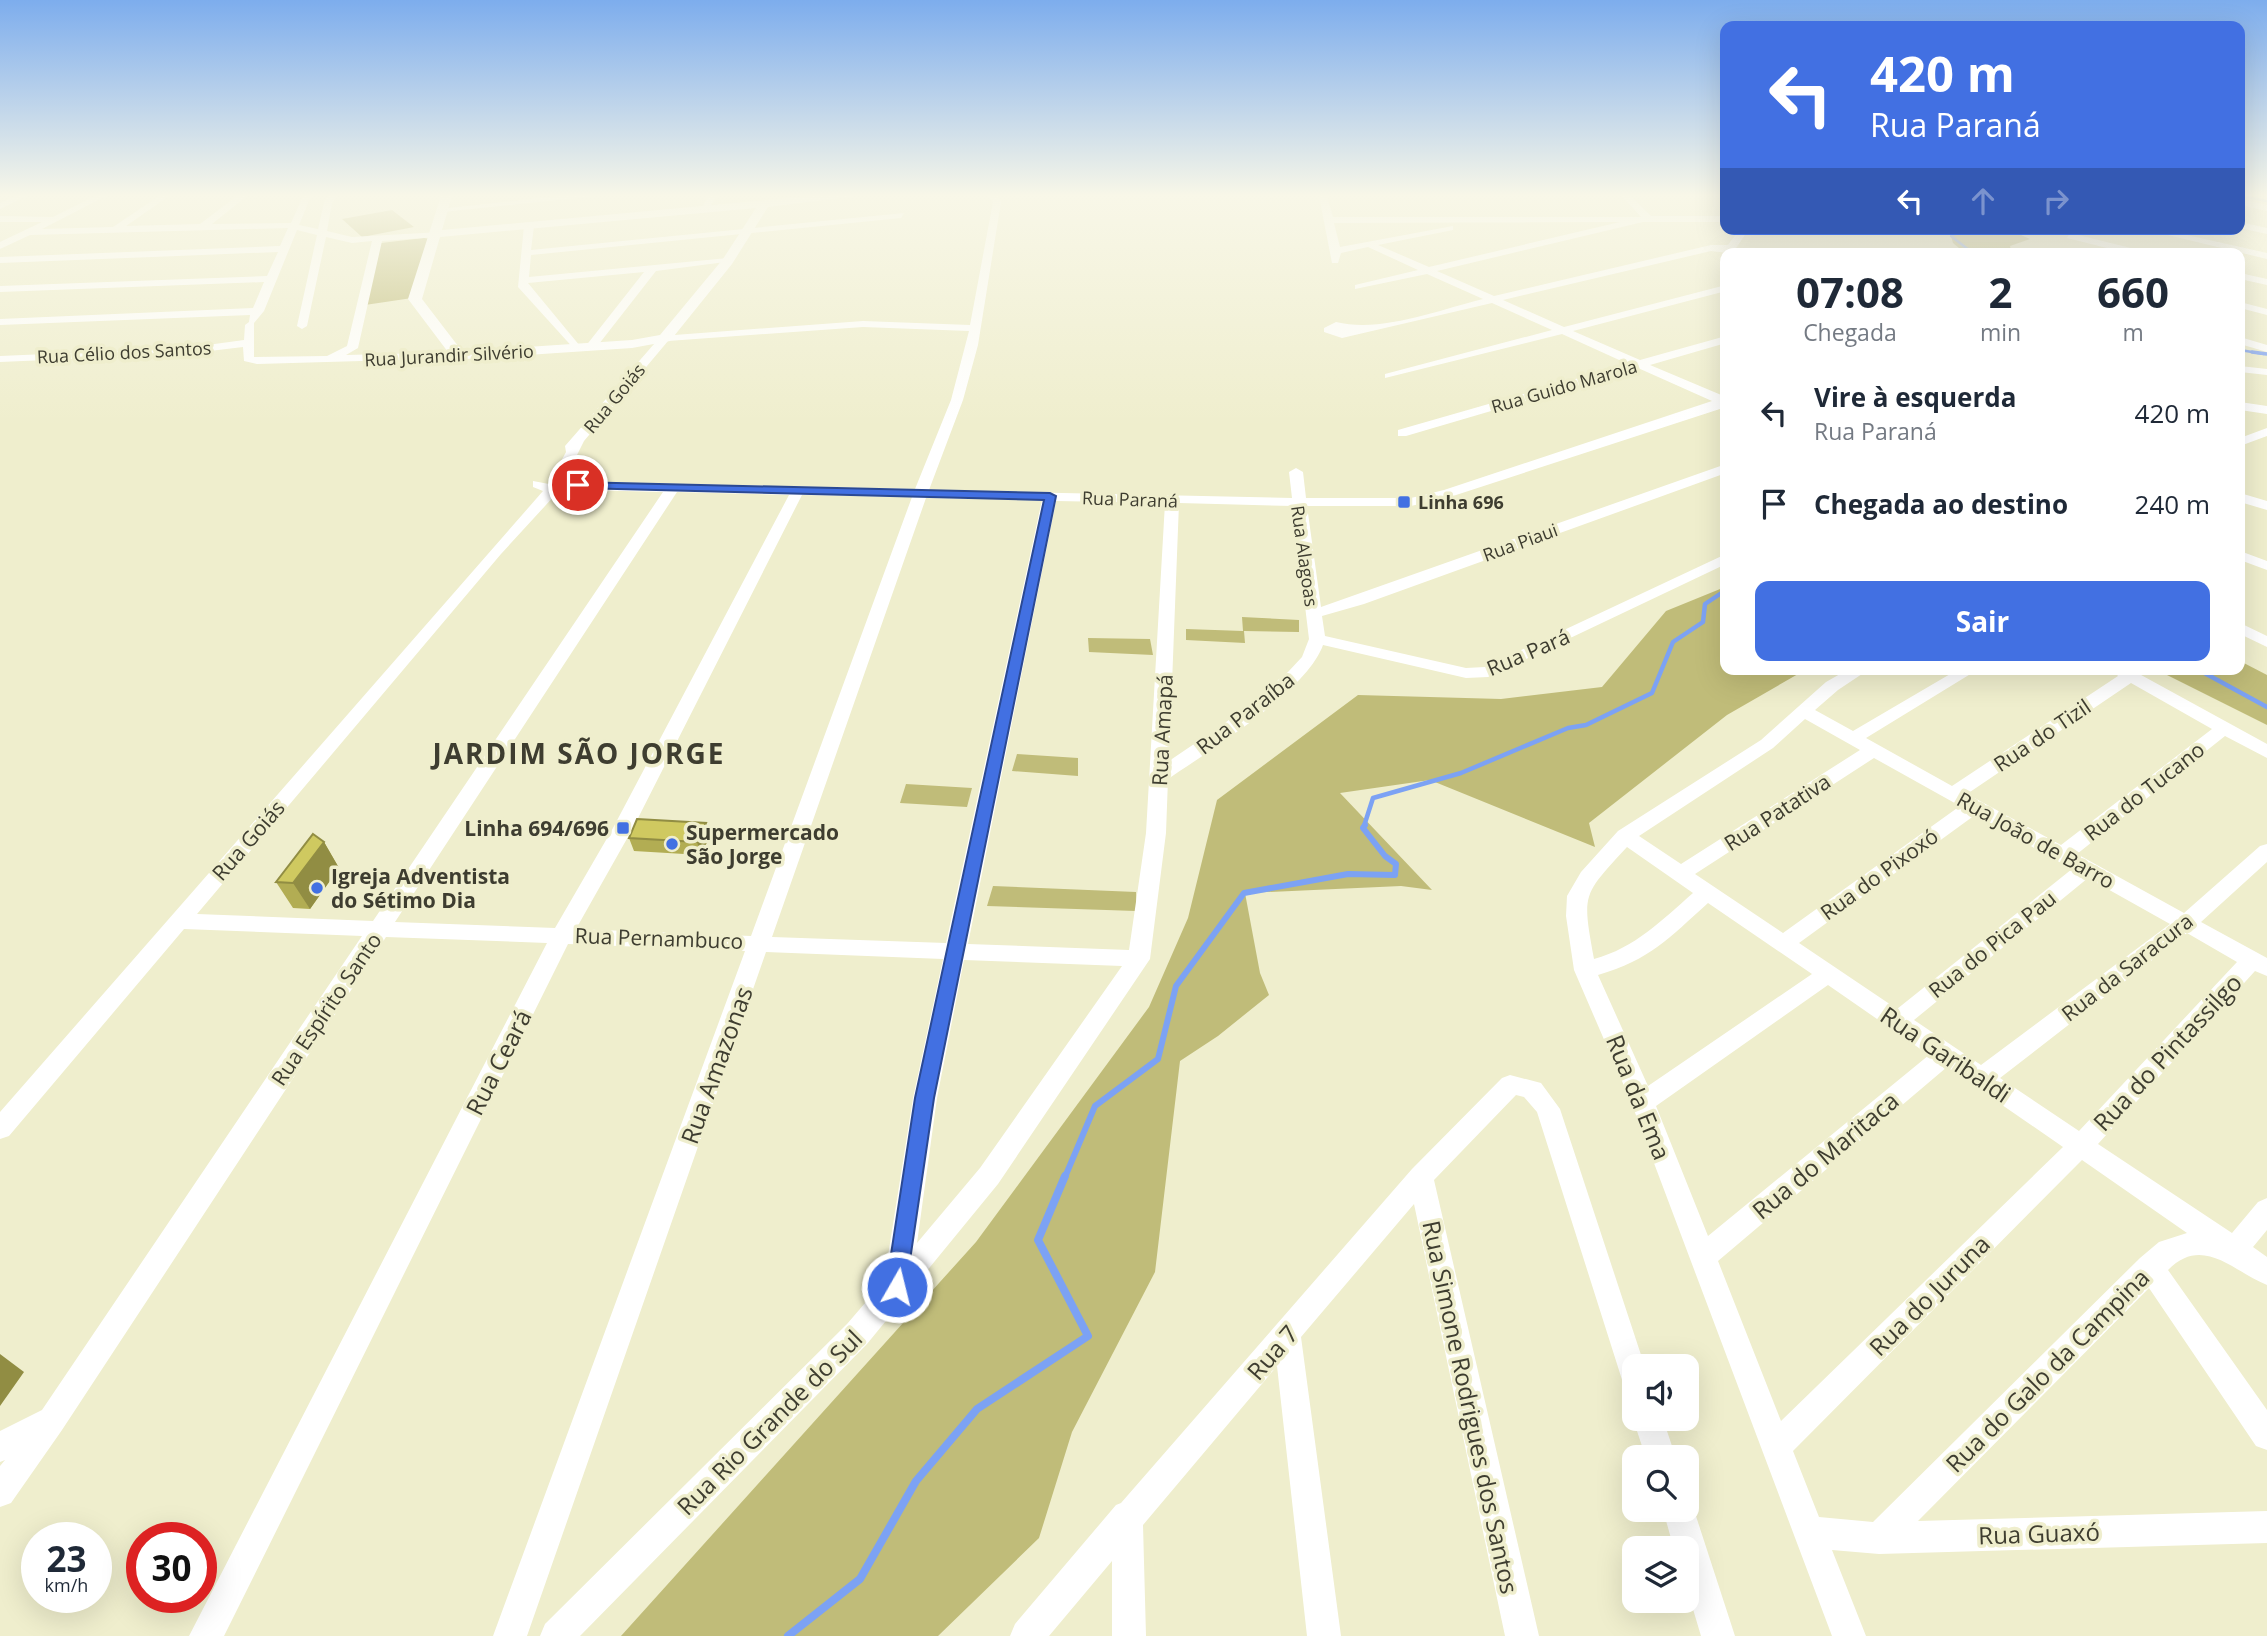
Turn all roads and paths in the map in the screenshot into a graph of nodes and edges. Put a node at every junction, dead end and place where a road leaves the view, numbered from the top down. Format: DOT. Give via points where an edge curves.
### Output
graph roads {
  1 [pos="276,272"];
  2 [pos="313,272"];
  3 [pos="370,272"];
  4 [pos="424,272"];
  5 [pos="523,272"];
  6 [pos="616,272"];
  7 [pos="650,272"];
  8 [pos="719,272"];
  9 [pos="985,272"];
  10 [pos="1423,272"];
  11 [pos="1432,272"];
  12 [pos="1606,272"];
  13 [pos="2245,277"];
  14 [pos="273,279"];
  15 [pos="522,281"];
  16 [pos="2267,282"];
  17 [pos="1359,287"];
  18 [pos="0,289"];
  19 [pos="1720,290"];
  20 [pos="1492,299"];
  21 [pos="2245,306"];
  22 [pos="259,312"];
  23 [pos="2267,312"];
  24 [pos="0,322"];
  25 [pos="250,325"];
  26 [pos="302,326"];
  27 [pos="975,328"];
  28 [pos="608,329"];
  29 [pos="1356,330"];
  30 [pos="1562,330"];
  31 [pos="563,332"];
  32 [pos="665,338"];
  33 [pos="1720,342"];
  34 [pos="2245,342"];
  35 [pos="247,343"];
  36 [pos="632,344"];
  37 [pos="218,346"];
  38 [pos="583,347"];
  39 [pos="2267,349"];
  40 [pos="651,354"];
  41 [pos="466,355"];
  42 [pos="0,359"];
  43 [pos="313,361"];
  44 [pos="1639,364"];
  45 [pos="2245,370"];
  46 [pos="2267,372"];
  47 [pos="1388,376"];
  48 [pos="1720,400"];
  49 [pos="1720,404"];
  50 [pos="2247,407"];
  51 [pos="2267,410"];
  52 [pos="2267,415"];
  53 [pos="2267,432"];
  54 [pos="1402,433"];
  55 [pos="2245,440"];
  56 [pos="578,441"];
  57 [pos="1720,470"];
  58 [pos="1296,472"];
  59 [pos="547,484"];
  60 [pos="672,488"];
  61 [pos="797,492"];
  62 [pos="920,494"];
  63 [pos="1050,496"];
  64 [pos="2245,499"];
  65 [pos="1172,500"];
  66 [pos="1298,502"];
  67 [pos="2267,506"];
  68 [pos="2245,557"];
  69 [pos="1720,561"];
  70 [pos="2267,566"];
  71 [pos="1313,614"];
  72 [pos="2245,631"];
  73 [pos="1317,639"];
  74 [pos="2267,642"];
  75 [pos="1851,675"];
  76 [pos="1961,675"];
  77 [pos="2123,675"];
  78 [pos="2130,675"];
  79 [pos="1805,712"];
  80 [pos="2225,727"];
  81 [pos="1854,738"];
  82 [pos="1873,750"];
  83 [pos="2267,752"];
  84 [pos="1160,776"];
  85 [pos="1953,794"];
  86 [pos="1974,806"];
  87 [pos="1625,836"];
  88 [pos="2267,851"];
  89 [pos="2063,854"];
  90 [pos="2087,868"];
  91 [pos="1680,874"];
  92 [pos="1707,892"];
  93 [pos="178,921"];
  94 [pos="2186,923"];
  95 [pos="380,929"];
  96 [pos="562,935"];
  97 [pos="761,942"];
  98 [pos="1784,943"];
  99 [pos="957,952"];
  100 [pos="1139,959"];
  101 [pos="2260,964"];
  102 [pos="1585,970"];
  103 [pos="1828,974"];
  104 [pos="1897,1021"];
  105 [pos="1947,1054"];
  106 [pos="1982,1077"];
  107 [pos="1526,1084"];
  108 [pos="1643,1102"];
  109 [pos="0,1129"];
  110 [pos="2082,1144"];
  111 [pos="1421,1177"];
  112 [pos="2267,1210"];
  113 [pos="2234,1250"];
  114 [pos="1703,1257"];
  115 [pos="2150,1267"];
  116 [pos="2267,1272"];
  117 [pos="897,1287"];
  118 [pos="1287,1335"];
  119 [pos="1627,1354"];
  120 [pos="52,1420"];
  121 [pos="2267,1436"];
  122 [pos="1777,1446"];
  123 [pos="0,1447"];
  124 [pos="0,1492"];
  125 [pos="1127,1516"];
  126 [pos="1682,1522"];
  127 [pos="2267,1527"];
  128 [pos="1811,1532"];
  129 [pos="1879,1538"];
  130 [pos="206,1636"];
  131 [pos="510,1636"];
  132 [pos="557,1636"];
  133 [pos="1027,1636"];
  134 [pos="1129,1636"];
  135 [pos="1324,1636"];
  136 [pos="1522,1636"];
  137 [pos="1718,1636"];
  138 [pos="1849,1636"];
  1 -- 14 [label="street"];
  2 -- 26 [label="street"];
  3 -- 43 [label="street" via="352,348"];
  4 -- 41 [label="main road" via="415,299 453,349"];
  5 -- 15 [label="street"];
  6 -- 15 [label="street"];
  7 -- 28 [label="street"];
  8 -- 32 [label="main road, Rua Goiás"];
  9 -- 27 [label="street, Rua Amazonas"];
  10 -- 17 [label="street"];
  11 -- 20 [label="street"];
  12 -- 20 [label="street"];
  13 -- 16 [label="street"];
  14 -- 18 [label="street"];
  14 -- 22 [label="street"];
  15 -- 31 [label="street"];
  19 -- 30 [label="street"];
  20 -- 29 [label="street"];
  20 -- 30 [label="street"];
  21 -- 23 [label="street"];
  22 -- 24 [label="street"];
  22 -- 25 [label="street"];
  25 -- 35 [label="street"];
  25 -- 37 [label="street"];
  27 -- 32 [label="street" via="863,324"];
  27 -- 62 [label="street, Rua Amazonas" via="957,400"];
  28 -- 31 [label="street" via="581,336"];
  28 -- 38 [label="street"];
  30 -- 44 [label="street"];
  30 -- 47 [label="street"];
  31 -- 38 [label="street"];
  32 -- 36 [label="main road, Rua Jurandir Silvério"];
  32 -- 40 [label="street, Rua Goiás"];
  33 -- 44 [label="street, Rua Guido Marola"];
  34 -- 39 [label="street"];
  35 -- 37 [label="street, Rua Célio dos Santos"];
  35 -- 43 [label="street, Rua Jurandir Silvério" via="248,359"];
  36 -- 38 [label="main road, Rua Jurandir Silvério"];
  36 -- 40 [label="street, Rua Goiás"];
  37 -- 42 [label="street, Rua Célio dos Santos"];
  38 -- 41 [label="main road, Rua Jurandir Silvério"];
  40 -- 56 [label="street, Rua Goiás"];
  41 -- 43 [label="street, Rua Jurandir Silvério"];
  44 -- 48 [label="street"];
  44 -- 54 [label="street, Rua Guido Marola"];
  45 -- 46 [label="street"];
  49 -- 66 [label="street, Rua Paraná" via="1411,502"];
  50 -- 51 [label="street"];
  50 -- 52 [label="street"];
  53 -- 55 [label="street"];
  56 -- 59 [label="street, Rua Goiás"];
  56 -- 59 [label="street, Rua Goiás"];
  57 -- 71 [label="street, Rua Piaui"];
  58 -- 66 [label="street, Rua Alagoas"];
  59 -- 60 [label="street, Rua Paraná"];
  59 -- 93 [label="street, Rua Goiás" via="496,551"];
  60 -- 61 [label="street, Rua Paraná"];
  60 -- 95 [label="street, Rua Espírito Santo"];
  61 -- 62 [label="street, Rua Paraná"];
  61 -- 96 [label="street, Rua Ceará" via="623,828"];
  62 -- 63 [label="street, Rua Paraná"];
  62 -- 97 [label="street, Rua Amazonas"];
  63 -- 65 [label="street, Rua Paraná"];
  63 -- 99 [label="street"];
  64 -- 67 [label="street"];
  65 -- 66 [label="street, Rua Paraná"];
  65 -- 84 [label="street, Rua Amapá"];
  66 -- 71 [label="street, Rua Alagoas"];
  68 -- 70 [label="street"];
  69 -- 73 [label="street, Rua Pará" via="1488,672 1466,673"];
  71 -- 73 [label="street, Rua Alagoas"];
  72 -- 74 [label="street"];
  73 -- 84 [label="street, Rua Paraíba" via="1310,659 1294,676"];
  75 -- 79 [label="street, Rua da Ema"];
  76 -- 81 [label="street"];
  77 -- 85 [label="street, Rua do Tizil"];
  78 -- 80 [label="street"];
  79 -- 81 [label="street, Rua João de Barro"];
  79 -- 87 [label="street, Rua da Ema" via="1767,744"];
  80 -- 83 [label="street"];
  80 -- 89 [label="street, Rua do Tucano"];
  81 -- 82 [label="street, Rua João de Barro"];
  82 -- 85 [label="street, Rua João de Barro"];
  82 -- 91 [label="street, Rua Patativa"];
  84 -- 100 [label="street, Rua Amapá"];
  85 -- 86 [label="street, Rua João de Barro"];
  86 -- 89 [label="street, Rua João de Barro"];
  86 -- 98 [label="street, Rua do Pixoxó"];
  87 -- 91 [label="street, Rua Garibaldi"];
  87 -- 102 [label="street, Rua da Ema" via="1577,896"];
  88 -- 94 [label="street, Rua da Saracura"];
  89 -- 90 [label="street, Rua João de Barro"];
  90 -- 94 [label="street, Rua João de Barro"];
  90 -- 104 [label="street, Rua do Pica Pau"];
  91 -- 92 [label="street, Rua Garibaldi"];
  92 -- 98 [label="street, Rua Garibaldi"];
  92 -- 102 [label="street" via="1657,937 1625,958"];
  93 -- 95 [label="street, Rua Pernambuco"];
  93 -- 109 [label="street, Rua Goiás"];
  94 -- 101 [label="street, Rua João de Barro"];
  94 -- 106 [label="street, Rua da Saracura"];
  95 -- 96 [label="street, Rua Pernambuco"];
  95 -- 120 [label="street, Rua Espírito Santo"];
  96 -- 97 [label="street, Rua Pernambuco"];
  96 -- 130 [label="street, Rua Ceará"];
  97 -- 99 [label="street, Rua Pernambuco"];
  97 -- 131 [label="street, Rua Amazonas"];
  98 -- 103 [label="street, Rua Garibaldi"];
  99 -- 100 [label="street, Rua Pernambuco"];
  99 -- 117 [label="street" via="925,1098"];
  100 -- 117 [label="street, Rua Rio Grande do Sul" via="989,1176"];
  101 -- 110 [label="street, Rua do Pintassilgo"];
  102 -- 108 [label="street, Rua da Ema"];
  103 -- 104 [label="street, Rua Garibaldi"];
  103 -- 108 [label="street"];
  104 -- 105 [label="street, Rua Garibaldi"];
  105 -- 106 [label="street, Rua Garibaldi"];
  105 -- 114 [label="street, Rua do Maritaca"];
  106 -- 110 [label="street, Rua Garibaldi"];
  107 -- 111 [label="street, Rua 7" via="1510,1085"];
  107 -- 119 [label="street" via="1548,1109"];
  108 -- 114 [label="street, Rua da Ema"];
  110 -- 113 [label="street, Rua Garibaldi"];
  110 -- 122 [label="street, Rua do Juruna"];
  111 -- 118 [label="street, Rua 7"];
  111 -- 136 [label="street, Rua Simone Rodrigues dos Santos"];
  112 -- 113 [label="street"];
  113 -- 115 [label="street, Rua do Galo da Campina" via="2196,1242 2168,1251"];
  113 -- 116 [label="street, Rua Garibaldi"];
  114 -- 122 [label="street, Rua da Ema"];
  115 -- 121 [label="street"];
  115 -- 129 [label="street, Rua do Galo da Campina"];
  117 -- 132 [label="street, Rua Rio Grande do Sul" via="857,1334"];
  118 -- 125 [label="street, Rua 7"];
  118 -- 135 [label="street"];
  120 -- 123 [label="street"];
  120 -- 124 [label="street, Rua Espírito Santo"];
  122 -- 128 [label="street, Rua da Ema"];
  125 -- 133 [label="street, Rua 7"];
  125 -- 134 [label="street"];
  126 -- 137 [label="street"];
  127 -- 129 [label="street, Rua Guaxó"];
  128 -- 129 [label="street, Rua Guaxó"];
  128 -- 138 [label="street, Rua da Ema"];
}
